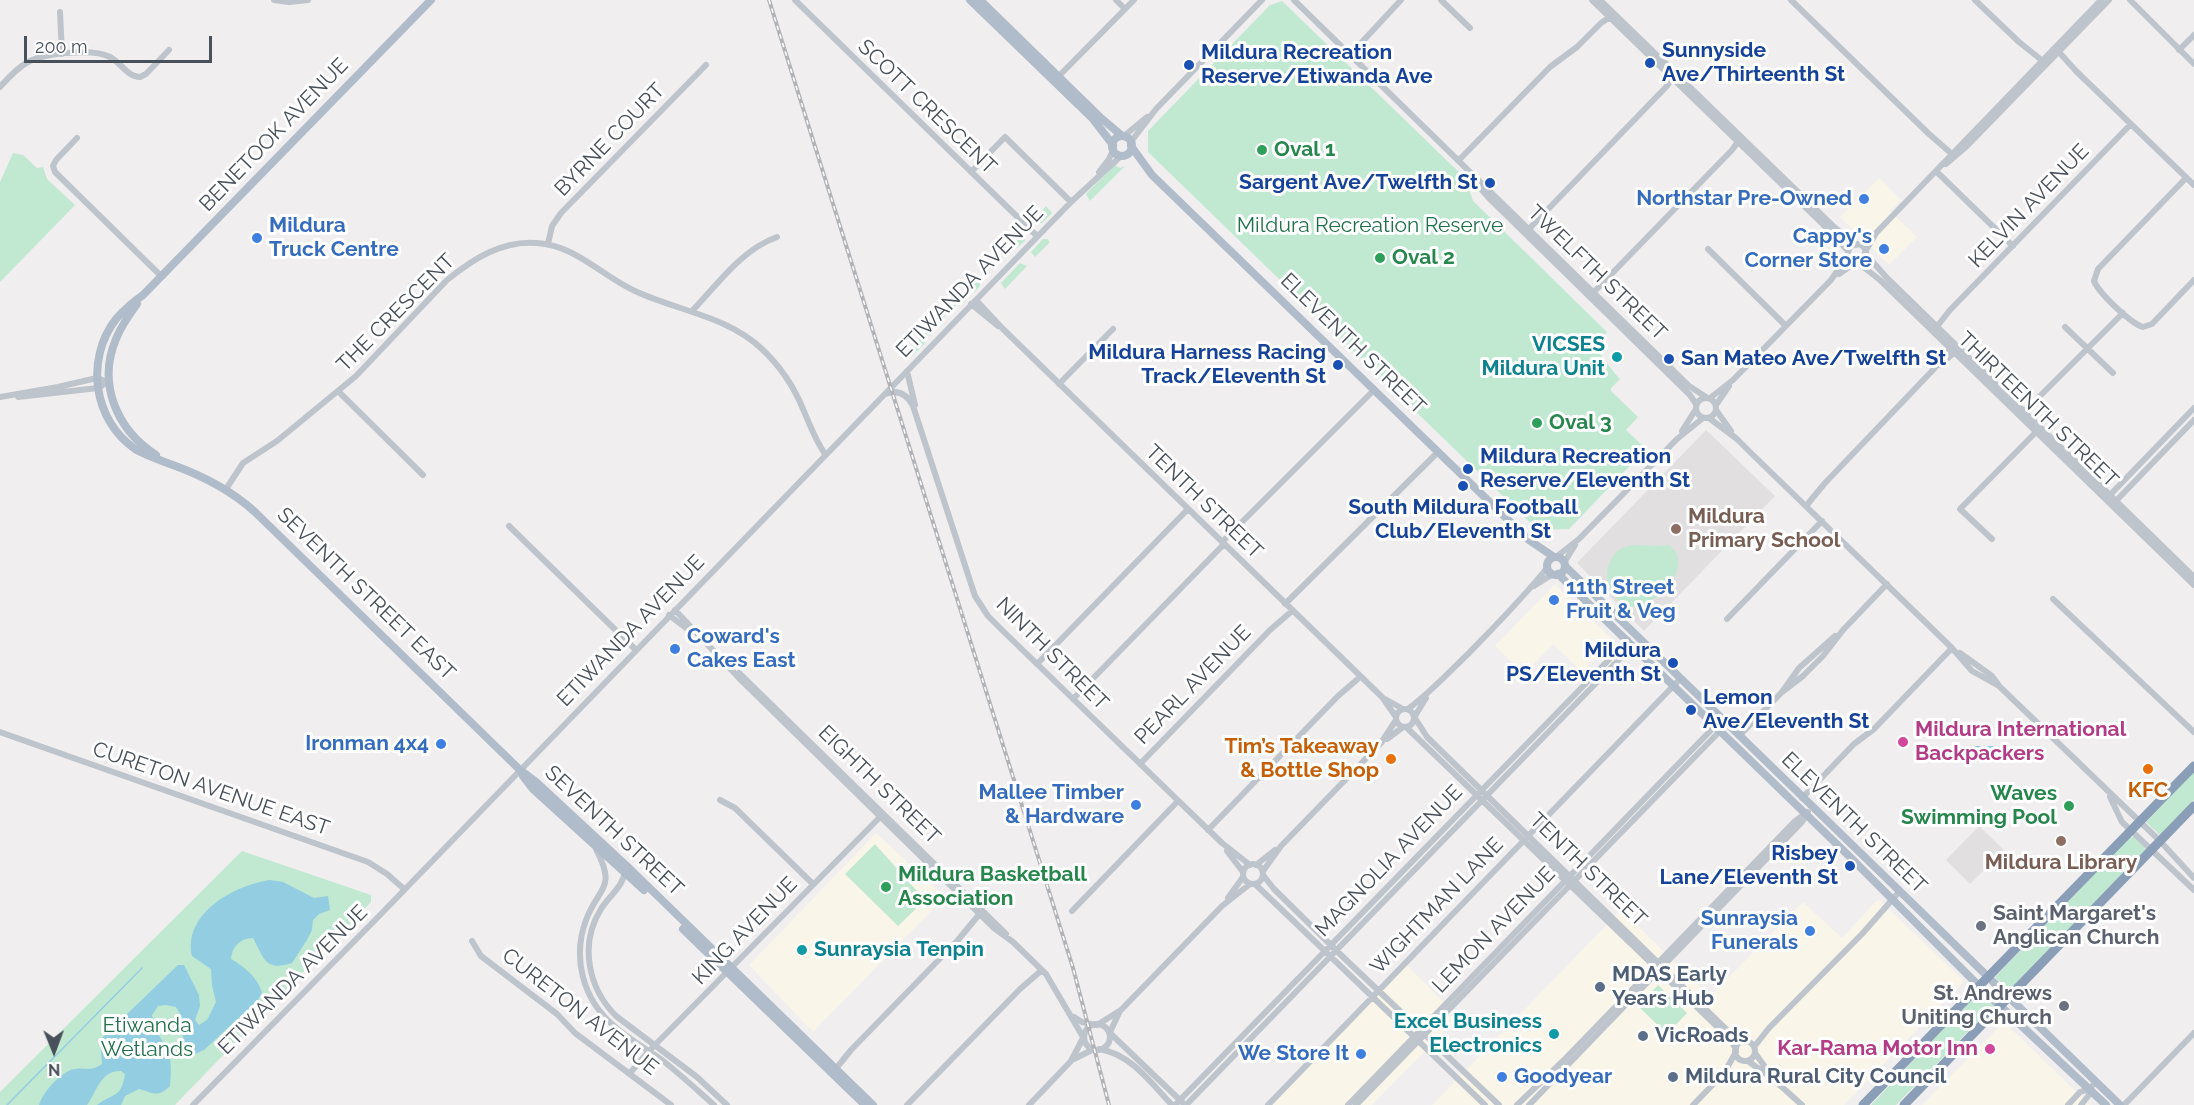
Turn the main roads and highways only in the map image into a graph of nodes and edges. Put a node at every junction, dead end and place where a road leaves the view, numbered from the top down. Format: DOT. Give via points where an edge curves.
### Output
graph roads {
  1 [pos="431,0"];
  2 [pos="970,0"];
  3 [pos="980,0"];
  4 [pos="1058,79"];
  5 [pos="1123,135"];
  6 [pos="1131,144"];
  7 [pos="1113,146"];
  8 [pos="1123,156"];
  9 [pos="1152,175"];
  10 [pos="143,295"];
  11 [pos="97,378"];
  12 [pos="108,382"];
  13 [pos="172,464"];
  14 [pos="1529,540"];
  15 [pos="1555,557"];
  16 [pos="1564,565"];
  17 [pos="1551,570"];
  18 [pos="1636,636"];
  19 [pos="1630,643"];
  20 [pos="1677,682"];
  21 [pos="1720,726"];
  22 [pos="2194,766"];
  23 [pos="519,770"];
  24 [pos="2194,806"];
  25 [pos="1809,811"];
  26 [pos="625,868"];
  27 [pos="1988,976"];
  28 [pos="1979,986"];
  29 [pos="2010,997"];
  30 [pos="2001,1006"];
  31 [pos="832,1070"];
  32 [pos="2093,1085"];
  33 [pos="864,1105"];
  34 [pos="873,1105"];
  35 [pos="1863,1105"];
  36 [pos="1904,1105"];
  37 [pos="2106,1105"];
  38 [pos="2122,1105"];
  1 -- 10 [label="main road, BENETOOK AVENUE"];
  2 -- 4 [label="main road"];
  3 -- 4 [label="main road"];
  4 -- 5 [label="main road"];
  4 -- 7 [label="main road"];
  5 -- 6 [label="main road"];
  5 -- 7 [label="main road" via="1116,138"];
  6 -- 8 [label="main road" via="1130,152"];
  6 -- 9 [label="main road, ELEVENTH STREET"];
  7 -- 8 [label="main road"];
  8 -- 9 [label="main road, ELEVENTH STREET"];
  9 -- 14 [label="main road, ELEVENTH STREET"];
  10 -- 11 [label="main road, BENETOOK AVENUE" via="109,329 100,352"];
  10 -- 12 [label="main road, BENETOOK AVENUE" via="116,339"];
  11 -- 13 [label="main road, SEVENTH STREET EAST" via="105,413 118,433 137,450"];
  12 -- 13 [label="main road, SEVENTH STREET EAST" via="114,407 128,431"];
  13 -- 23 [label="main road, SEVENTH STREET EAST" via="226,489 255,512"];
  14 -- 15 [label="main road, ELEVENTH STREET"];
  14 -- 17 [label="main road, ELEVENTH STREET"];
  15 -- 16 [label="main road, ELEVENTH STREET"];
  15 -- 17 [label="main road" via="1549,559"];
  16 -- 17 [label="main road"];
  16 -- 18 [label="main road, ELEVENTH STREET"];
  17 -- 19 [label="main road, ELEVENTH STREET"];
  18 -- 19 [label="main road"];
  18 -- 20 [label="main road, ELEVENTH STREET"];
  19 -- 20 [label="main road, ELEVENTH STREET"];
  20 -- 21 [label="main road, ELEVENTH STREET"];
  21 -- 25 [label="main road, ELEVENTH STREET"];
  21 -- 25 [label="main road, ELEVENTH STREET" via="1739,736 1802,798"];
  22 -- 27 [label="highway"];
  23 -- 26 [label="main road, SEVENTH STREET"];
  23 -- 26 [label="main road, SEVENTH STREET" via="533,789"];
  24 -- 29 [label="highway"];
  25 -- 27 [label="main road, ELEVENTH STREET"];
  25 -- 28 [label="main road, ELEVENTH STREET"];
  26 -- 31 [label="main road, SEVENTH STREET"];
  27 -- 28 [label="highway"];
  27 -- 29 [label="main road, ELEVENTH STREET"];
  28 -- 30 [label="main road, ELEVENTH STREET"];
  28 -- 35 [label="highway"];
  29 -- 30 [label="highway"];
  29 -- 32 [label="main road, ELEVENTH STREET"];
  30 -- 32 [label="main road, ELEVENTH STREET"];
  30 -- 36 [label="highway"];
  31 -- 33 [label="main road, SEVENTH STREET"];
  31 -- 34 [label="main road, SEVENTH STREET"];
  32 -- 37 [label="main road, ELEVENTH STREET"];
  32 -- 38 [label="main road, ELEVENTH STREET"];
}
